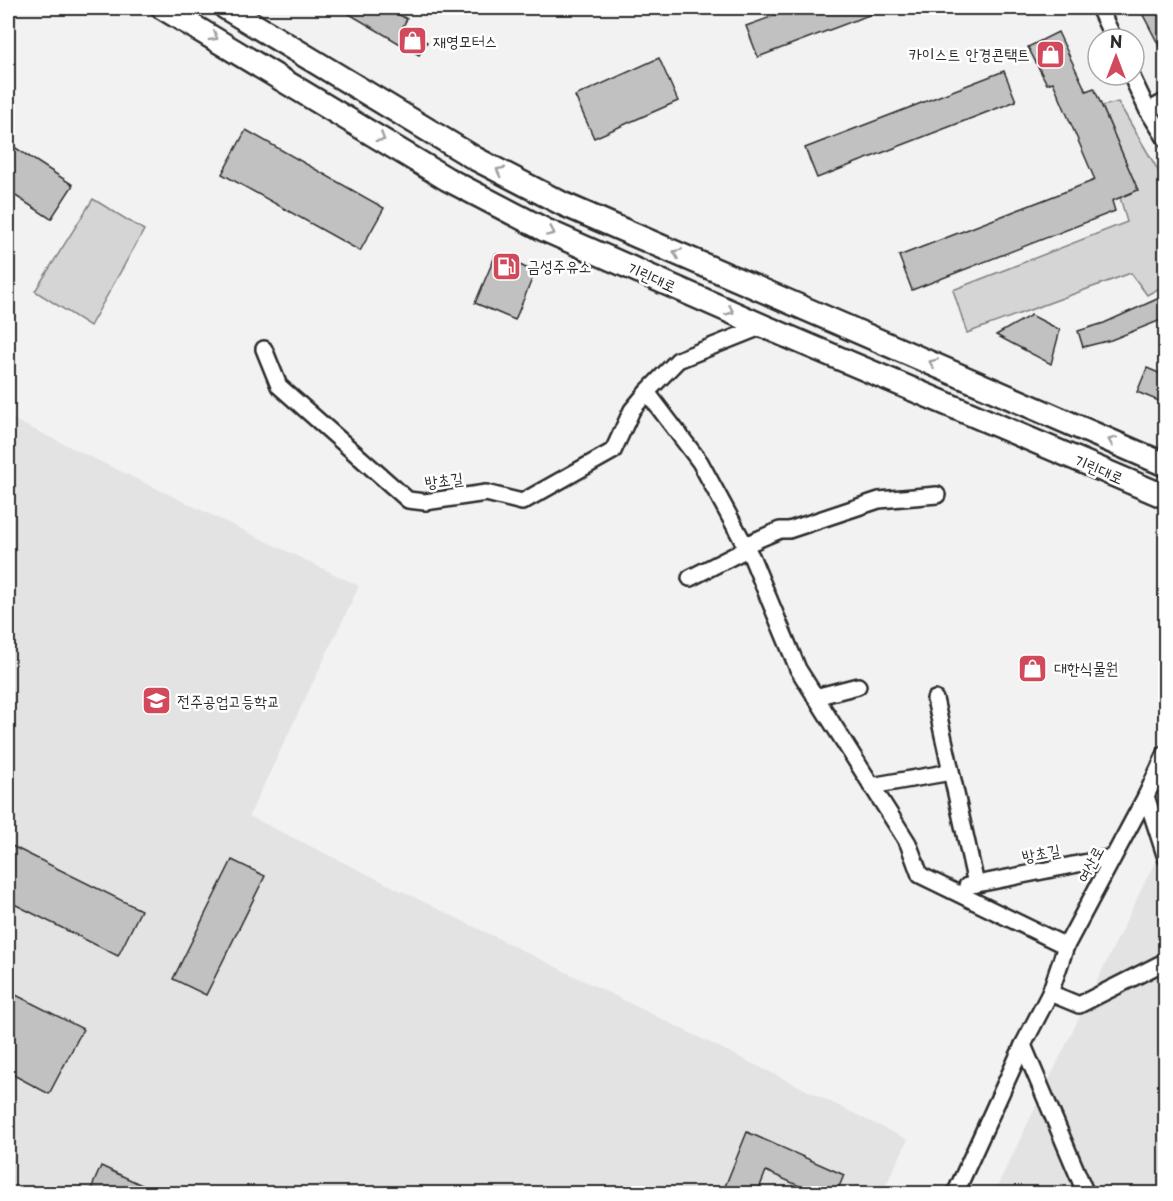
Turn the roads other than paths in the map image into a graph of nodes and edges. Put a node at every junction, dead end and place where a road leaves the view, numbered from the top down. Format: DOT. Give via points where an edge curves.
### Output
graph roads {
  1 [pos="164,8"];
  2 [pos="226,8"];
  3 [pos="1099,8"];
  4 [pos="1108,27"];
  5 [pos="1137,87"];
  6 [pos="1166,101"];
  7 [pos="1148,111"];
  8 [pos="1166,139"];
  9 [pos="763,326"];
  10 [pos="264,349"];
  11 [pos="646,392"];
  12 [pos="1166,465"];
  13 [pos="937,495"];
  14 [pos="1166,497"];
  15 [pos="746,547"];
  16 [pos="690,578"];
  17 [pos="858,686"];
  18 [pos="815,697"];
  19 [pos="935,699"];
  20 [pos="1166,753"];
  21 [pos="951,772"];
  22 [pos="871,786"];
  23 [pos="1146,796"];
  24 [pos="1113,857"];
  25 [pos="1166,858"];
  26 [pos="976,884"];
  27 [pos="949,889"];
  28 [pos="1066,946"];
  29 [pos="1166,961"];
  30 [pos="1050,993"];
  31 [pos="1023,1045"];
  32 [pos="955,1194"];
  33 [pos="1086,1194"];
  1 -- 9 [label="street, 기린대로, one-way" via="447,179 545,230"];
  12 -- 2 [label="street, 기린대로, one-way" via="564,204 476,159"];
  3 -- 4 [label="street"];
  5 -- 7 [label="street"];
  6 -- 7 [label="street"];
  7 -- 8 [label="street"];
  9 -- 11 [label="street, 방초길" via="678,360"];
  9 -- 14 [label="street, 기린대로"];
  10 -- 11 [label="street, 방초길" via="279,386 408,500 425,502 486,493 522,502 613,451 632,410"];
  11 -- 15 [label="street" via="700,462"];
  13 -- 15 [label="street" via="879,500 780,530"];
  15 -- 16 [label="street"];
  15 -- 18 [label="street" via="798,669"];
  17 -- 18 [label="street"];
  18 -- 22 [label="street"];
  19 -- 21 [label="street"];
  20 -- 23 [label="street, 여산로"];
  21 -- 22 [label="street"];
  21 -- 26 [label="street"];
  22 -- 27 [label="street" via="908,843 920,875"];
  23 -- 24 [label="street, 여산로"];
  23 -- 25 [label="street"];
  24 -- 26 [label="street, 방초길"];
  24 -- 28 [label="street, 여산로"];
  26 -- 27 [label="street, 방초길"];
  27 -- 28 [label="street"];
  28 -- 30 [label="street, 여산로"];
  29 -- 30 [label="street" via="1079,1005"];
  30 -- 31 [label="street, 여산로"];
  31 -- 32 [label="street, 여산로"];
  31 -- 33 [label="street"];
}
